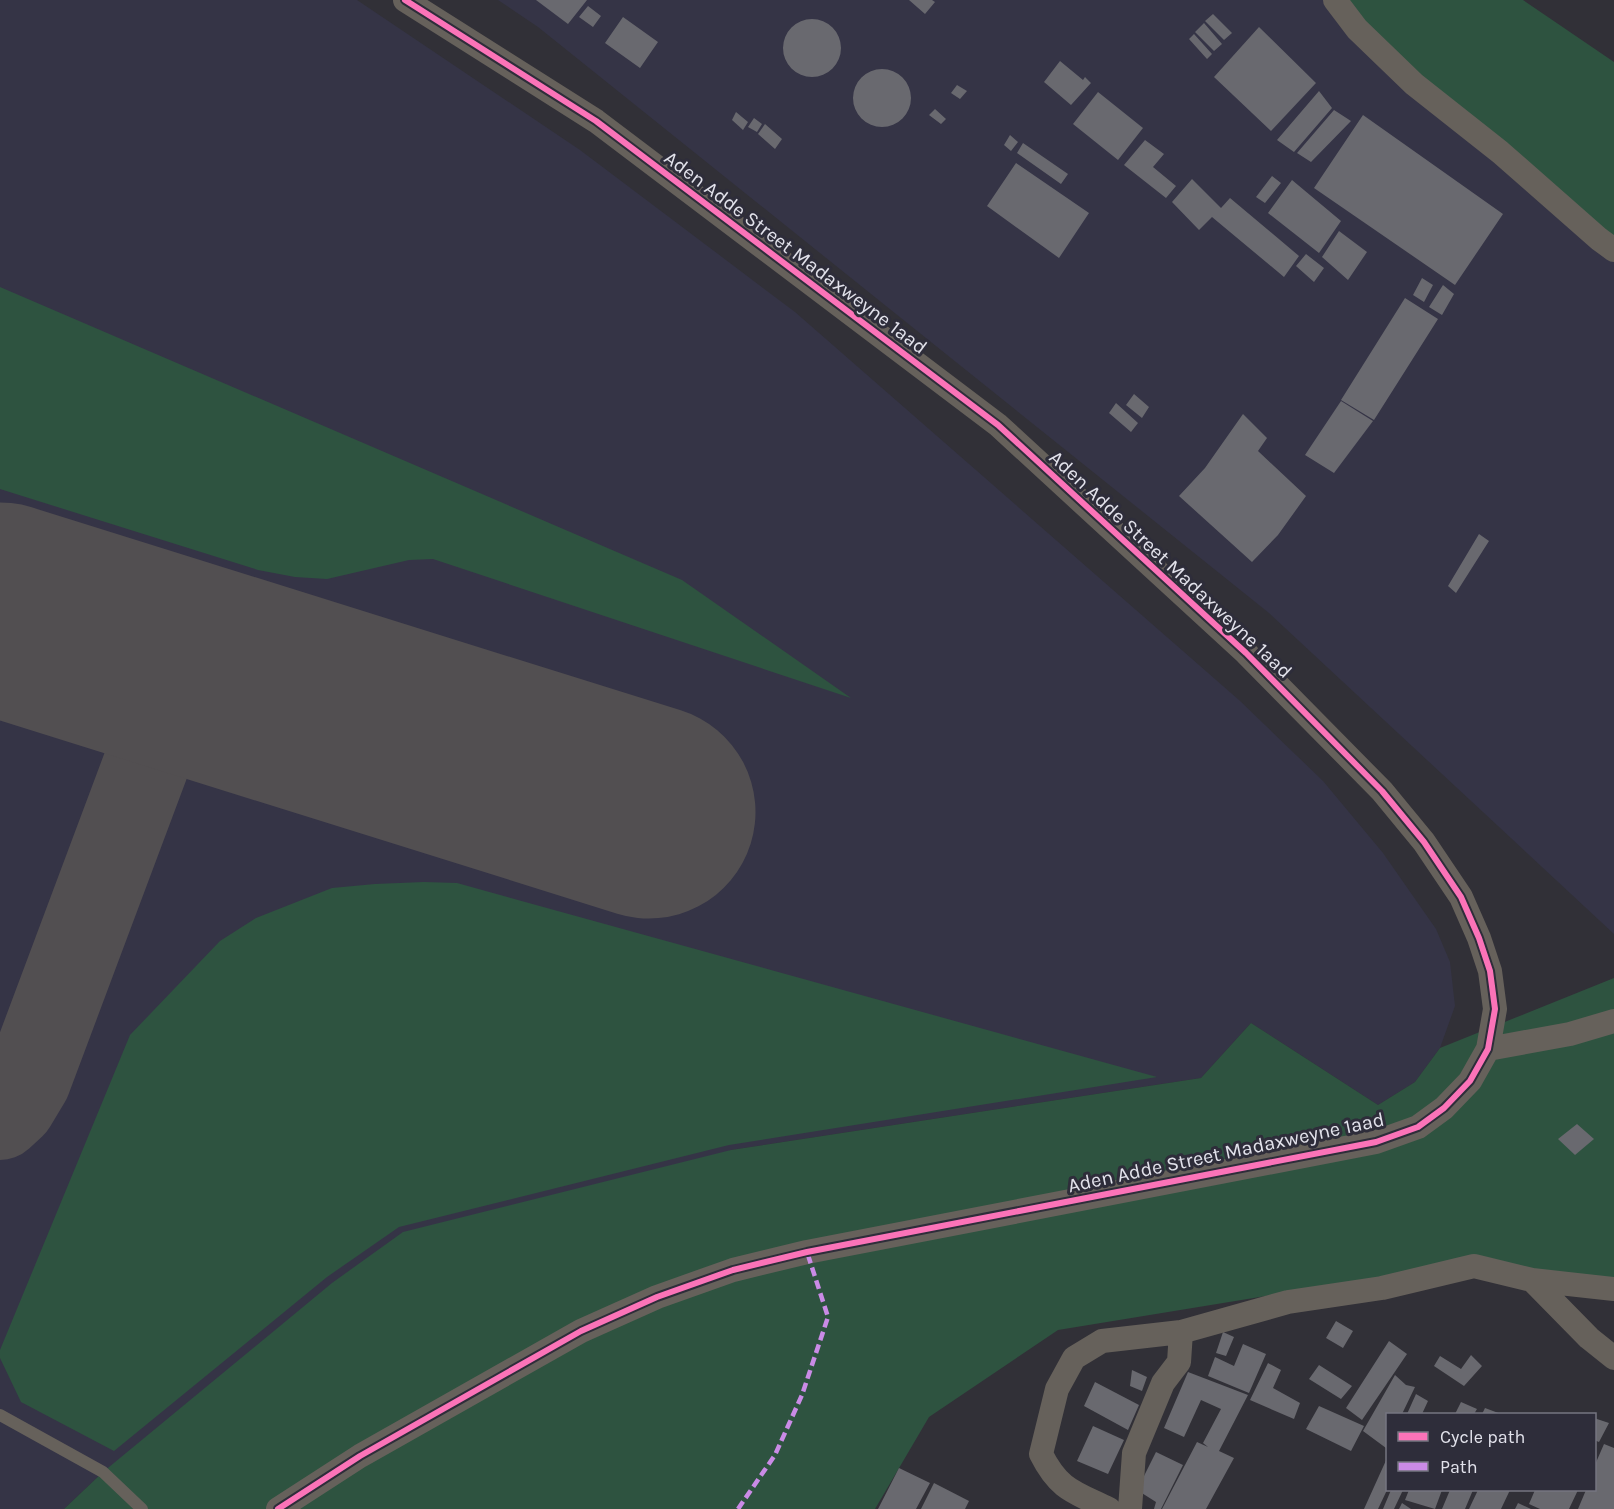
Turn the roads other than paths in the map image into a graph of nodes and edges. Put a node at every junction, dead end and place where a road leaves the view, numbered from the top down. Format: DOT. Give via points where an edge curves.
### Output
graph roads {
  1 [pos="405,0"];
  2 [pos="1335,0"];
  3 [pos="1614,250"];
  4 [pos="1614,1021"];
  5 [pos="1488,1049"];
  6 [pos="1532,1280"];
  7 [pos="1614,1289"];
  8 [pos="1181,1332"];
  9 [pos="1614,1358"];
  10 [pos="0,1415"];
  11 [pos="141,1509"];
  12 [pos="278,1509"];
  13 [pos="1109,1509"];
  14 [pos="1130,1509"];
  1 -- 5 [label="street, Aden Adde Street Madaxweyne 1aad" via="596,121 998,425 1246,653 1382,791 1424,842 1461,897 1490,971 1495,1009"];
  2 -- 3 [label="street" via="1357,30 1414,84"];
  4 -- 5 [label="street" via="1570,1034"];
  5 -- 12 [label="street, Aden Adde Street Madaxweyne 1aad" via="1470,1081 1444,1108 1418,1126 1376,1142 807,1252 733,1270 657,1297 581,1331 492,1380 360,1456"];
  6 -- 7 [label="street"];
  6 -- 8 [label="street" via="1474,1266 1382,1288 1288,1302"];
  6 -- 9 [label="street"];
  8 -- 13 [label="street" via="1102,1341 1074,1359 1057,1389 1041,1454 1051,1473 1065,1487"];
  8 -- 14 [label="street" via="1179,1362 1163,1383 1134,1453"];
  10 -- 11 [label="lane" via="103,1472"];
}
